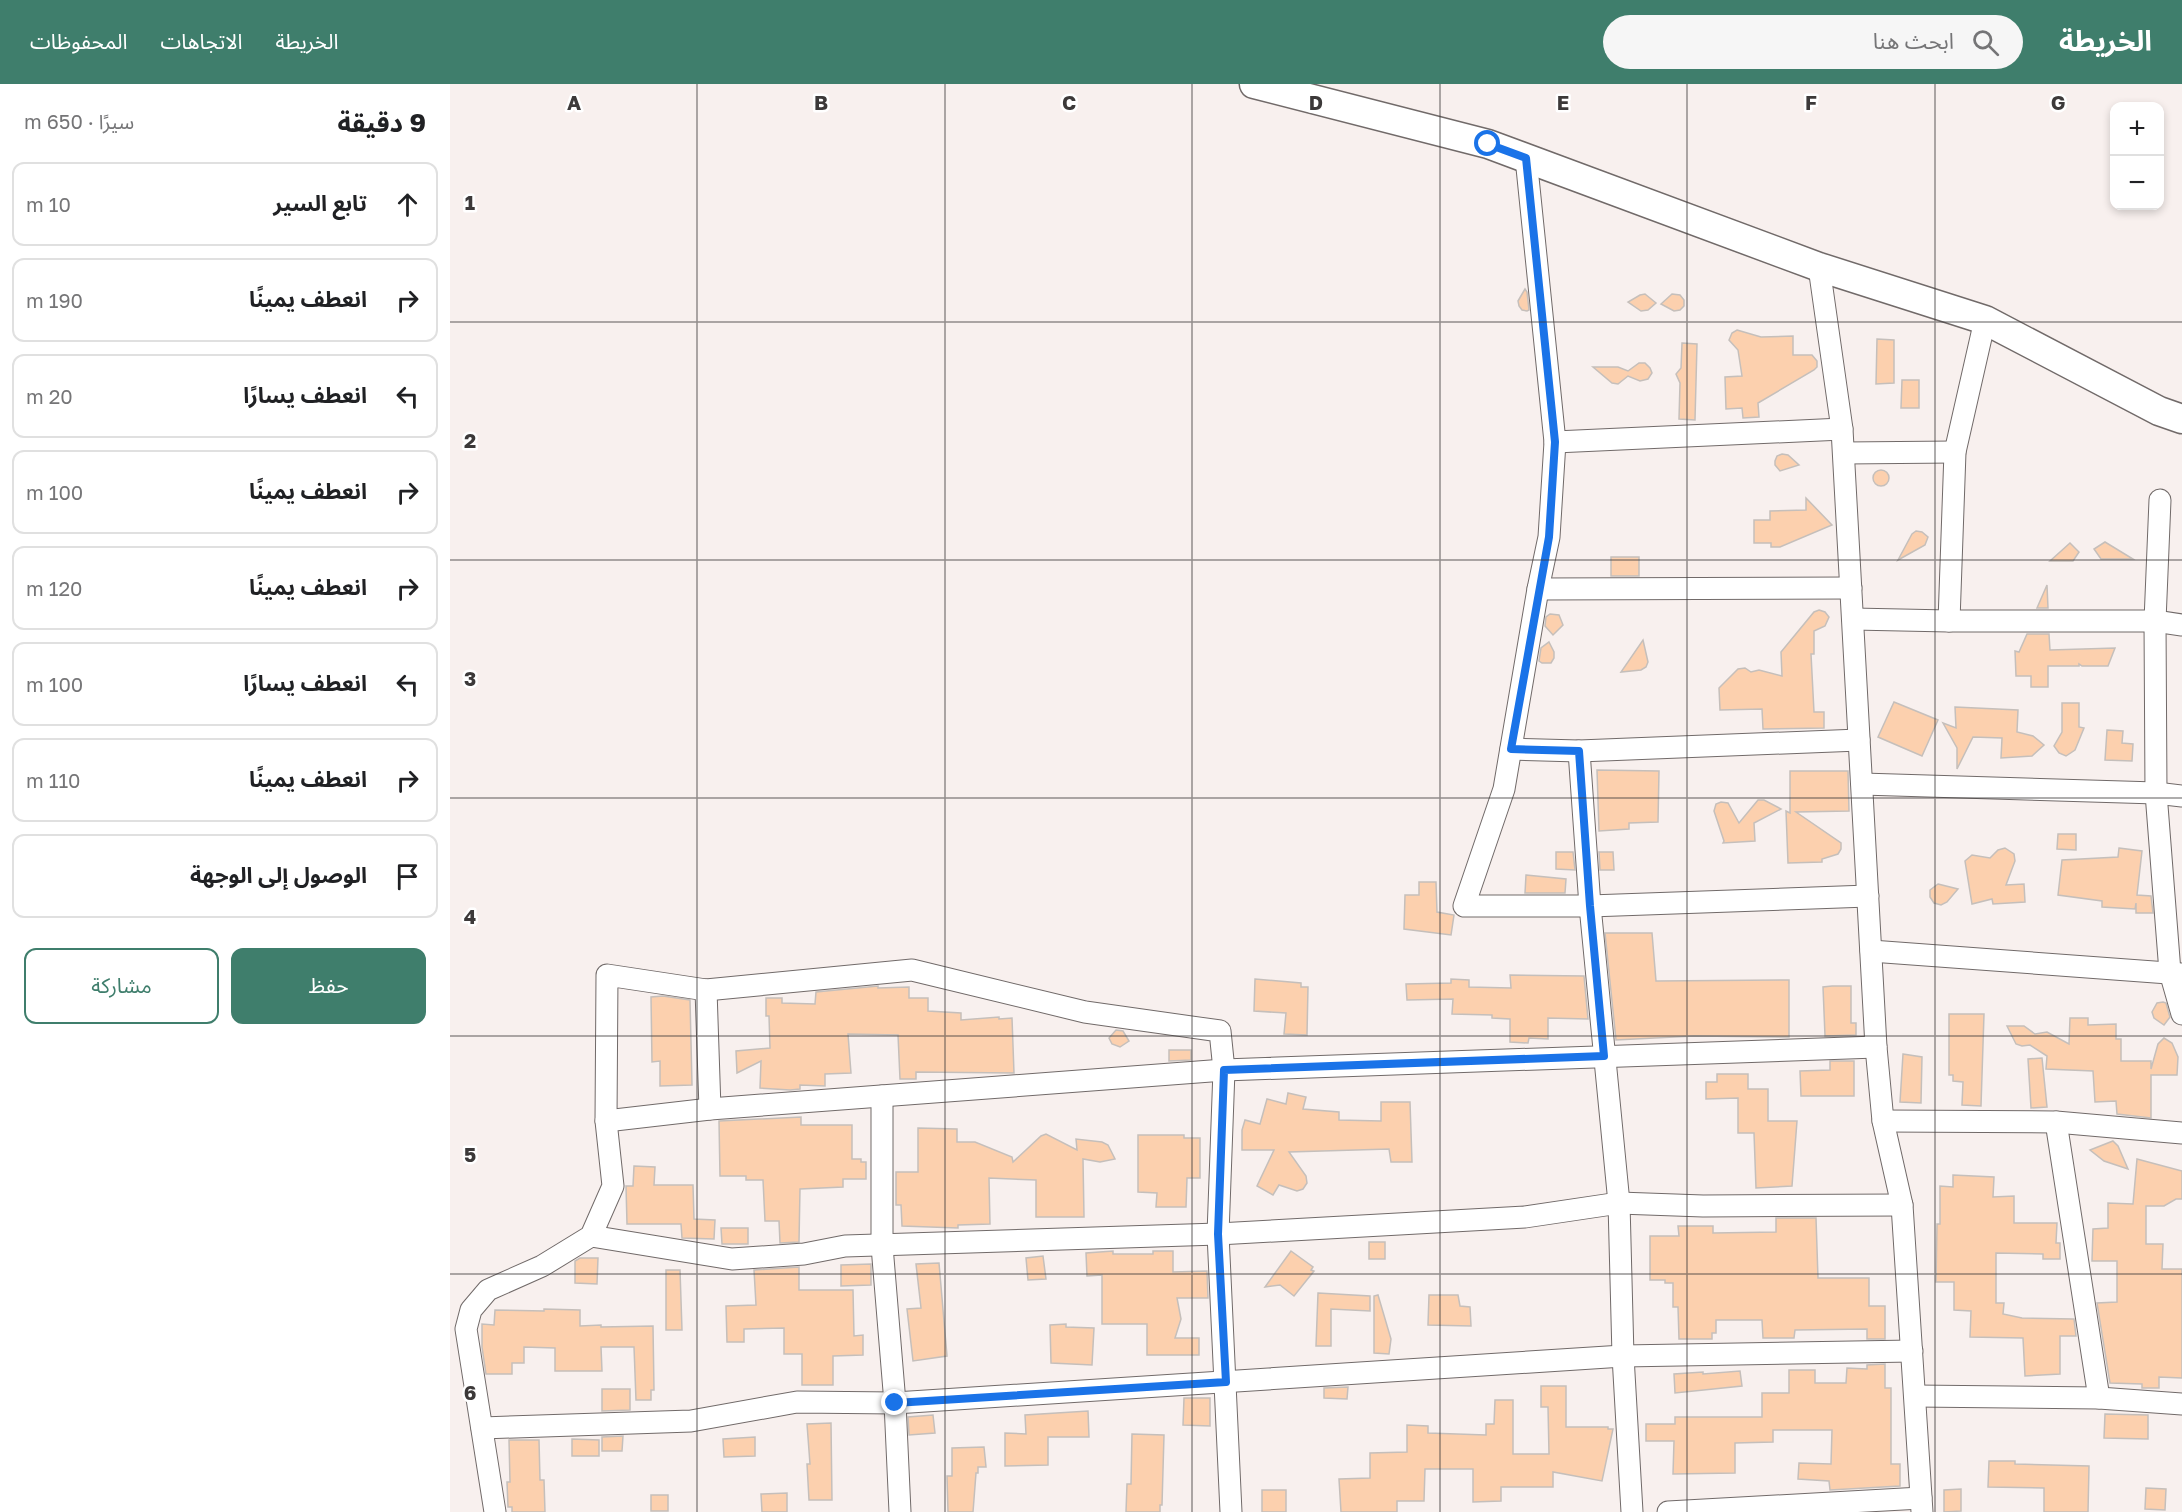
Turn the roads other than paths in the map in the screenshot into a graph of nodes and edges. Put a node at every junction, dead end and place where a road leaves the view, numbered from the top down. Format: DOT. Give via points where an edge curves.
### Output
graph roads {
  1 [pos="1254,84"];
  2 [pos="1526,158"];
  3 [pos="1820,267"];
  4 [pos="1985,320"];
  5 [pos="2182,419"];
  6 [pos="1842,429"];
  7 [pos="1555,442"];
  8 [pos="1955,452"];
  9 [pos="1844,453"];
  10 [pos="2160,500"];
  11 [pos="1851,588"];
  12 [pos="1538,589"];
  13 [pos="1853,619"];
  14 [pos="1949,621"];
  15 [pos="2155,621"];
  16 [pos="2182,625"];
  17 [pos="1859,740"];
  18 [pos="1511,749"];
  19 [pos="1579,751"];
  20 [pos="1862,784"];
  21 [pos="2156,793"];
  22 [pos="2182,796"];
  23 [pos="1868,896"];
  24 [pos="1590,906"];
  25 [pos="1871,951"];
  26 [pos="2176,973"];
  27 [pos="706,990"];
  28 [pos="2182,1014"];
  29 [pos="1876,1047"];
  30 [pos="1604,1056"];
  31 [pos="1224,1070"];
  32 [pos="882,1096"];
  33 [pos="710,1109"];
  34 [pos="606,1121"];
  35 [pos="1882,1121"];
  36 [pos="2056,1122"];
  37 [pos="2182,1133"];
  38 [pos="1619,1203"];
  39 [pos="1902,1205"];
  40 [pos="1218,1234"];
  41 [pos="591,1236"];
  42 [pos="882,1246"];
  43 [pos="1912,1351"];
  44 [pos="1623,1356"];
  45 [pos="1226,1382"];
  46 [pos="1915,1396"];
  47 [pos="2099,1398"];
  48 [pos="895,1403"];
  49 [pos="2182,1404"];
  50 [pos="482,1428"];
  51 [pos="1922,1505"];
  52 [pos="495,1512"];
  53 [pos="900,1512"];
  54 [pos="1231,1512"];
  55 [pos="1632,1512"];
  56 [pos="1668,1512"];
  1 -- 2 [label="street" via="1488,144"];
  2 -- 3 [label="street"];
  2 -- 7 [label="street"];
  3 -- 4 [label="street"];
  3 -- 6 [label="street"];
  4 -- 5 [label="street" via="2159,411"];
  4 -- 8 [label="street"];
  6 -- 7 [label="street"];
  6 -- 9 [label="street"];
  7 -- 12 [label="street" via="1549,537"];
  8 -- 9 [label="street"];
  8 -- 14 [label="street"];
  9 -- 11 [label="street"];
  10 -- 15 [label="street"];
  11 -- 12 [label="street"];
  11 -- 13 [label="street"];
  12 -- 18 [label="street"];
  13 -- 14 [label="street"];
  13 -- 17 [label="street"];
  14 -- 15 [label="street"];
  15 -- 16 [label="street"];
  15 -- 21 [label="street"];
  17 -- 19 [label="street"];
  17 -- 20 [label="street"];
  18 -- 19 [label="street"];
  18 -- 24 [label="street" via="1504,789 1464,906"];
  19 -- 24 [label="street"];
  20 -- 21 [label="street"];
  20 -- 23 [label="street"];
  21 -- 22 [label="street"];
  21 -- 26 [label="street"];
  23 -- 24 [label="street"];
  23 -- 25 [label="street"];
  24 -- 30 [label="street"];
  25 -- 26 [label="street"];
  25 -- 29 [label="street"];
  26 -- 28 [label="street"];
  27 -- 31 [label="street" via="912,970 1085,1012 1220,1031"];
  27 -- 33 [label="street"];
  27 -- 34 [label="street" via="607,975"];
  29 -- 30 [label="street"];
  29 -- 35 [label="street"];
  30 -- 31 [label="street"];
  30 -- 38 [label="street"];
  31 -- 32 [label="street"];
  31 -- 40 [label="street"];
  32 -- 33 [label="street"];
  32 -- 42 [label="street"];
  33 -- 34 [label="street"];
  34 -- 41 [label="street" via="613,1186"];
  35 -- 36 [label="street"];
  35 -- 39 [label="street"];
  36 -- 37 [label="street"];
  36 -- 47 [label="street"];
  38 -- 39 [label="street"];
  38 -- 40 [label="street" via="1525,1217"];
  38 -- 44 [label="street"];
  39 -- 43 [label="street"];
  40 -- 42 [label="street"];
  40 -- 45 [label="street"];
  41 -- 42 [label="street" via="732,1259 804,1254 845,1246"];
  41 -- 50 [label="street" via="542,1266 488,1290 471,1310 466,1329"];
  42 -- 48 [label="street"];
  43 -- 44 [label="street"];
  43 -- 46 [label="street"];
  44 -- 45 [label="street"];
  44 -- 55 [label="street"];
  45 -- 48 [label="street"];
  45 -- 54 [label="street"];
  46 -- 47 [label="street"];
  46 -- 51 [label="street"];
  47 -- 49 [label="street"];
  48 -- 50 [label="street" via="797,1402 691,1420"];
  48 -- 53 [label="street"];
  50 -- 52 [label="street"];
  51 -- 56 [label="street"];
}
